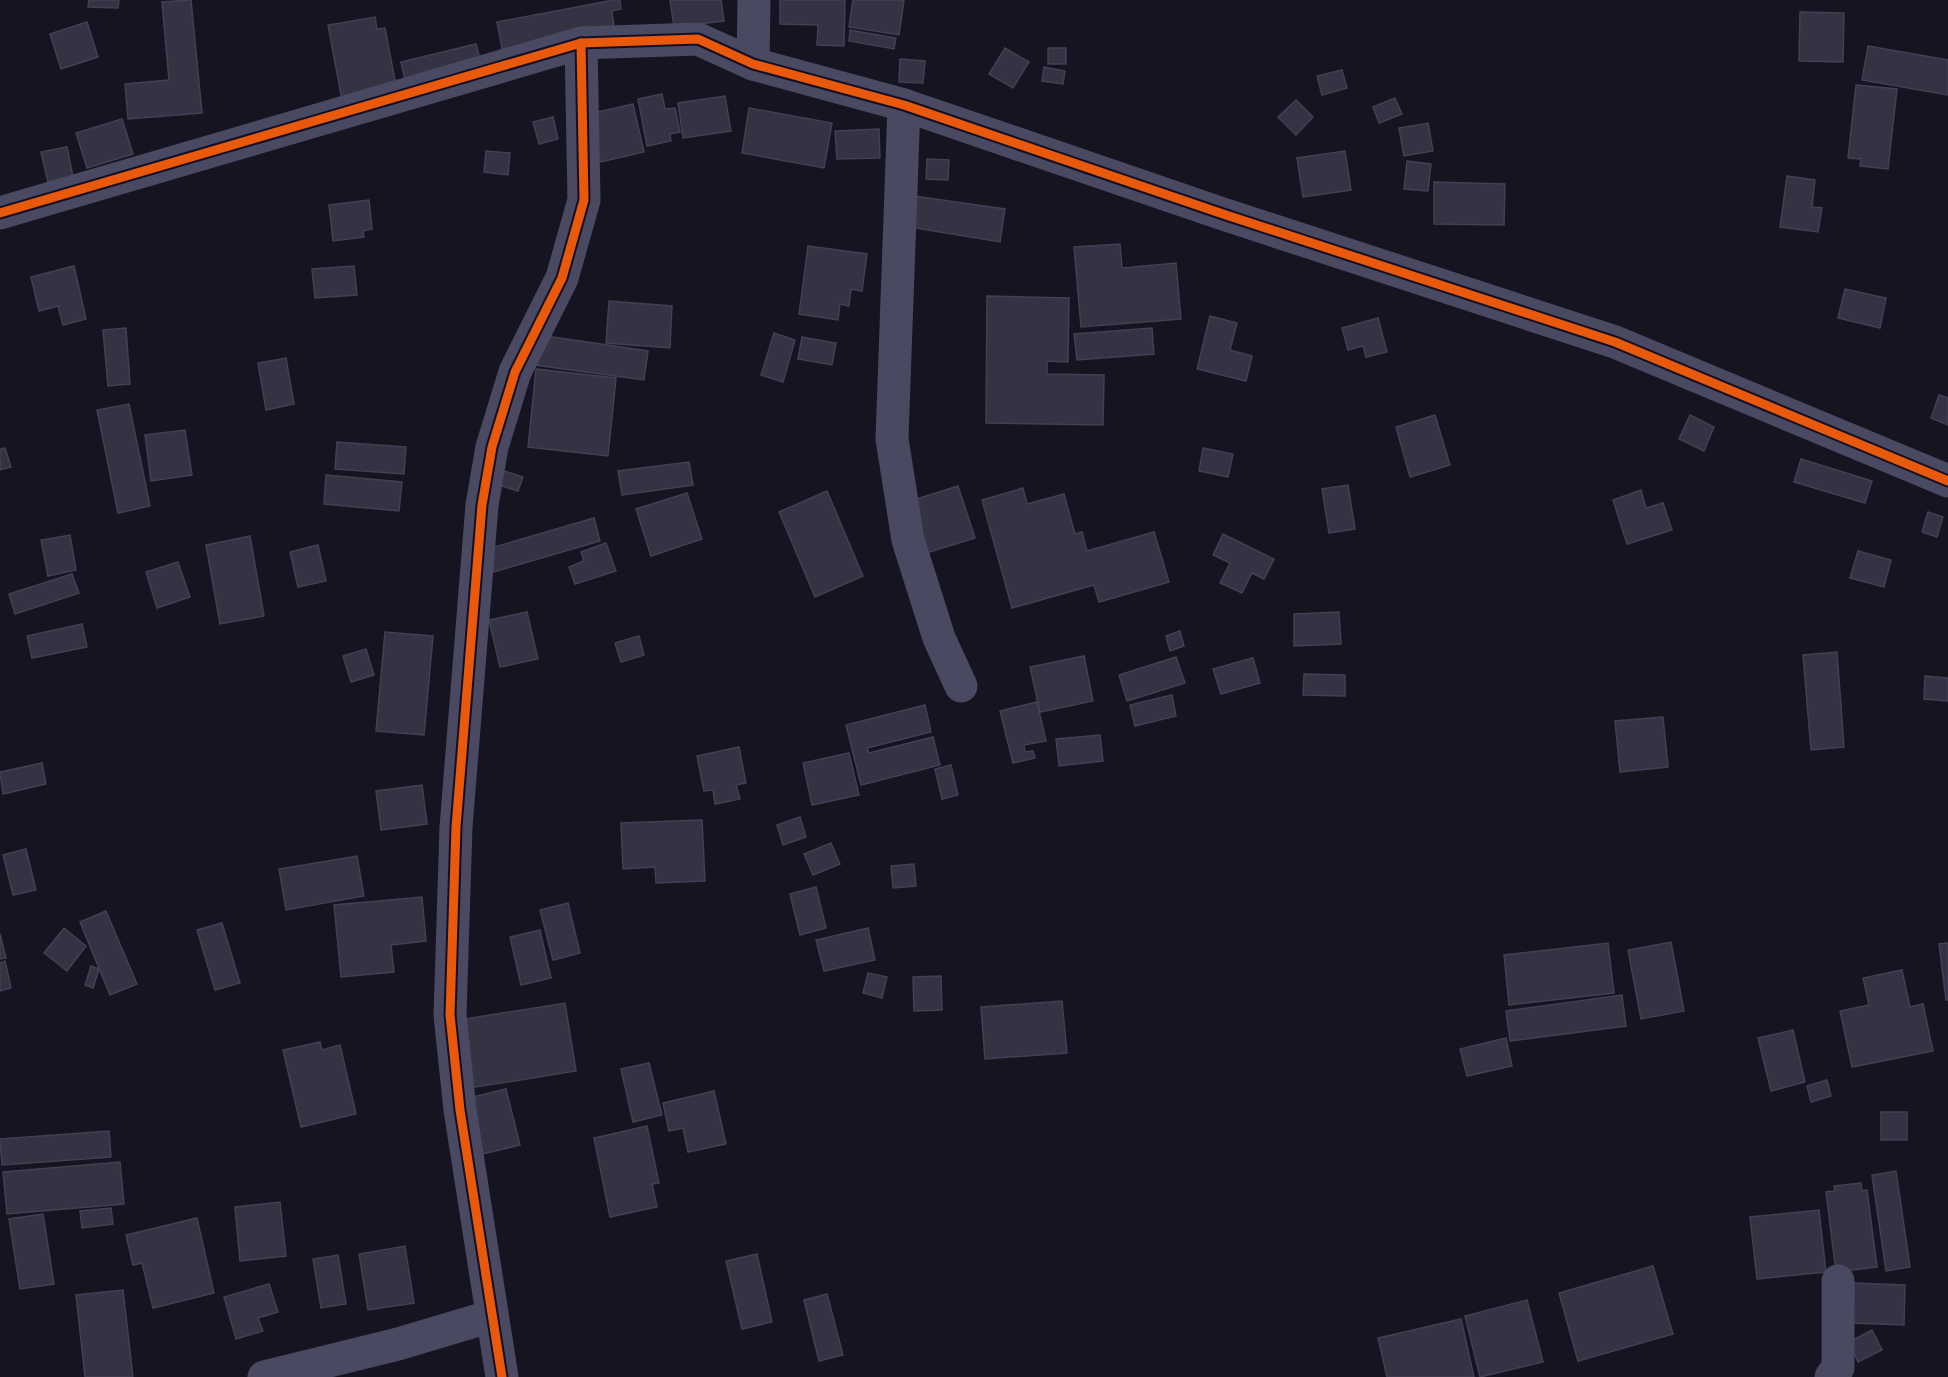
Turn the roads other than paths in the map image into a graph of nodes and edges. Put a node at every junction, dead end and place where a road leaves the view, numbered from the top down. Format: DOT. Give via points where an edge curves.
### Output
graph roads {
  1 [pos="754,0"];
  2 [pos="581,43"];
  3 [pos="753,64"];
  4 [pos="904,105"];
  5 [pos="0,213"];
  6 [pos="1948,481"];
  7 [pos="961,686"];
  8 [pos="1838,1281"];
  9 [pos="492,1316"];
  10 [pos="264,1377"];
  11 [pos="502,1377"];
  12 [pos="1831,1377"];
  1 -- 3 [label="street"];
  2 -- 3 [label="street" via="698,39"];
  2 -- 5 [label="street"];
  2 -- 9 [label="street" via="584,200 562,278 515,372 492,447 482,505 456,827 450,1015 460,1110"];
  3 -- 4 [label="street"];
  4 -- 6 [label="street" via="1615,342"];
  4 -- 7 [label="street" via="892,439 908,540 939,638"];
  8 -- 12 [label="street" via="1839,1368"];
  9 -- 10 [label="street"];
  9 -- 11 [label="street"];
}
